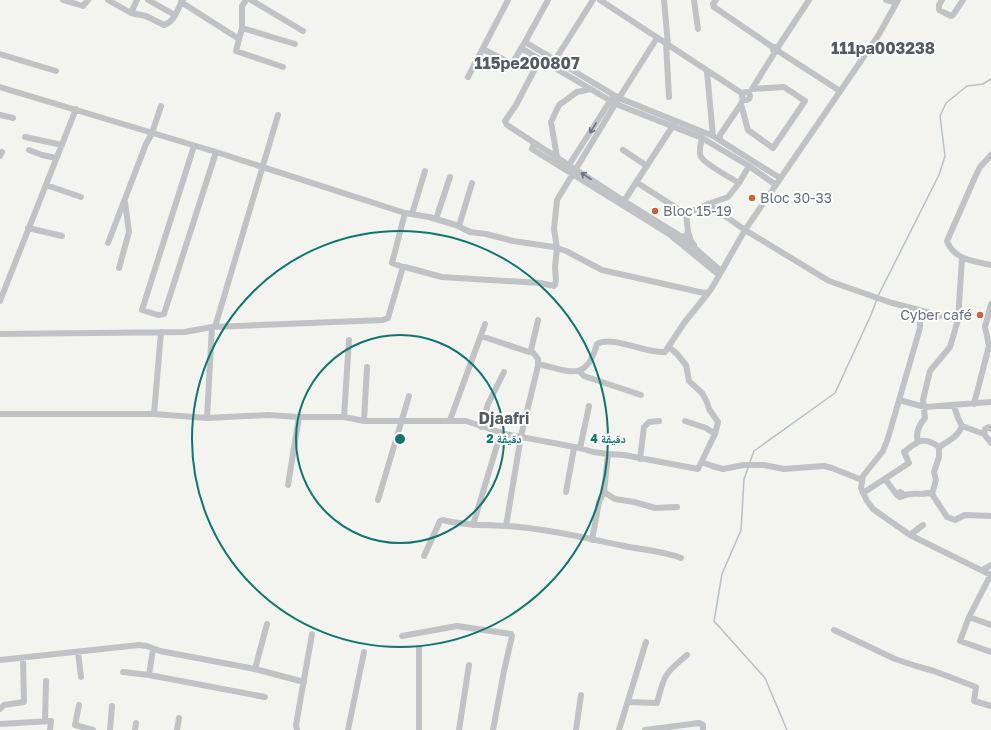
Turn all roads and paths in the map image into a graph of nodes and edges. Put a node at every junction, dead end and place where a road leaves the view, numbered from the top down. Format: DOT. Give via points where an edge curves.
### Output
graph roads {
  1 [pos="63,0"];
  2 [pos="88,0"];
  3 [pos="108,0"];
  4 [pos="138,0"];
  5 [pos="148,0"];
  6 [pos="246,0"];
  7 [pos="252,0"];
  8 [pos="508,0"];
  9 [pos="548,0"];
  10 [pos="593,0"];
  11 [pos="600,0"];
  12 [pos="664,0"];
  13 [pos="694,0"];
  14 [pos="716,0"];
  15 [pos="809,0"];
  16 [pos="886,0"];
  17 [pos="942,0"];
  18 [pos="963,0"];
  19 [pos="182,1"];
  20 [pos="898,2"];
  21 [pos="131,13"];
  22 [pos="176,16"];
  23 [pos="242,28"];
  24 [pos="698,29"];
  25 [pos="303,30"];
  26 [pos="657,38"];
  27 [pos="239,39"];
  28 [pos="295,44"];
  29 [pos="667,44"];
  30 [pos="523,45"];
  31 [pos="483,48"];
  32 [pos="776,49"];
  33 [pos="0,54"];
  34 [pos="540,59"];
  35 [pos="555,60"];
  36 [pos="282,67"];
  37 [pos="56,71"];
  38 [pos="707,72"];
  39 [pos="468,77"];
  40 [pos="0,87"];
  41 [pos="591,89"];
  42 [pos="840,91"];
  43 [pos="746,96"];
  44 [pos="669,97"];
  45 [pos="615,99"];
  46 [pos="161,106"];
  47 [pos="76,109"];
  48 [pos="0,114"];
  49 [pos="278,115"];
  50 [pos="13,118"];
  51 [pos="674,124"];
  52 [pos="152,133"];
  53 [pos="713,136"];
  54 [pos="25,137"];
  55 [pos="702,138"];
  56 [pos="720,140"];
  57 [pos="62,145"];
  58 [pos="194,146"];
  59 [pos="533,146"];
  60 [pos="29,150"];
  61 [pos="623,150"];
  62 [pos="216,152"];
  63 [pos="991,155"];
  64 [pos="557,157"];
  65 [pos="56,158"];
  66 [pos="647,166"];
  67 [pos="749,166"];
  68 [pos="263,167"];
  69 [pos="567,168"];
  70 [pos="425,171"];
  71 [pos="573,172"];
  72 [pos="450,177"];
  73 [pos="780,178"];
  74 [pos="636,182"];
  75 [pos="472,183"];
  76 [pos="739,183"];
  77 [pos="46,185"];
  78 [pos="776,185"];
  79 [pos="81,197"];
  80 [pos="624,201"];
  81 [pos="125,202"];
  82 [pos="708,204"];
  83 [pos="405,213"];
  84 [pos="412,214"];
  85 [pos="686,214"];
  86 [pos="436,219"];
  87 [pos="459,226"];
  88 [pos="28,228"];
  89 [pos="745,230"];
  90 [pos="688,231"];
  91 [pos="62,236"];
  92 [pos="682,237"];
  93 [pos="108,244"];
  94 [pos="557,248"];
  95 [pos="700,252"];
  96 [pos="962,258"];
  97 [pos="991,265"];
  98 [pos="403,267"];
  99 [pos="118,268"];
  100 [pos="720,273"];
  101 [pos="708,292"];
  102 [pos="0,301"];
  103 [pos="991,304"];
  104 [pos="920,311"];
  105 [pos="538,320"];
  106 [pos="958,320"];
  107 [pos="485,324"];
  108 [pos="214,327"];
  109 [pos="160,332"];
  110 [pos="0,334"];
  111 [pos="481,336"];
  112 [pos="349,340"];
  113 [pos="669,347"];
  114 [pos="531,350"];
  115 [pos="538,364"];
  116 [pos="367,367"];
  117 [pos="579,371"];
  118 [pos="504,372"];
  119 [pos="642,395"];
  120 [pos="409,396"];
  121 [pos="899,400"];
  122 [pos="991,402"];
  123 [pos="974,404"];
  124 [pos="589,406"];
  125 [pos="954,406"];
  126 [pos="925,407"];
  127 [pos="0,414"];
  128 [pos="154,414"];
  129 [pos="344,417"];
  130 [pos="208,418"];
  131 [pos="298,418"];
  132 [pos="402,420"];
  133 [pos="450,420"];
  134 [pos="364,421"];
  135 [pos="660,421"];
  136 [pos="685,421"];
  137 [pos="481,426"];
  138 [pos="962,426"];
  139 [pos="991,429"];
  140 [pos="501,432"];
  141 [pos="715,434"];
  142 [pos="984,434"];
  143 [pos="521,436"];
  144 [pos="918,441"];
  145 [pos="991,443"];
  146 [pos="939,447"];
  147 [pos="577,448"];
  148 [pos="608,454"];
  149 [pos="640,459"];
  150 [pos="702,462"];
  151 [pos="886,479"];
  152 [pos="862,480"];
  153 [pos="288,485"];
  154 [pos="566,492"];
  155 [pos="604,492"];
  156 [pos="863,493"];
  157 [pos="932,494"];
  158 [pos="378,500"];
  159 [pos="677,507"];
  160 [pos="991,516"];
  161 [pos="473,525"];
  162 [pos="923,525"];
  163 [pos="506,526"];
  164 [pos="910,535"];
  165 [pos="592,540"];
  166 [pos="424,556"];
  167 [pos="681,558"];
  168 [pos="991,565"];
  169 [pos="982,570"];
  170 [pos="991,574"];
  171 [pos="969,617"];
  172 [pos="268,624"];
  173 [pos="991,625"];
  174 [pos="834,630"];
  175 [pos="312,634"];
  176 [pos="402,636"];
  177 [pos="646,642"];
  178 [pos="419,648"];
  179 [pos="153,649"];
  180 [pos="78,652"];
  181 [pos="364,652"];
  182 [pos="991,652"];
  183 [pos="687,655"];
  184 [pos="23,658"];
  185 [pos="0,660"];
  186 [pos="469,664"];
  187 [pos="255,669"];
  188 [pos="123,672"];
  189 [pos="150,675"];
  190 [pos="81,677"];
  191 [pos="46,681"];
  192 [pos="304,682"];
  193 [pos="580,695"];
  194 [pos="265,698"];
  195 [pos="628,702"];
  196 [pos="79,705"];
  197 [pos="112,706"];
  198 [pos="991,706"];
  199 [pos="0,709"];
  200 [pos="179,718"];
  201 [pos="45,722"];
  202 [pos="136,723"];
  203 [pos="0,724"];
  204 [pos="78,728"];
  205 [pos="50,730"];
  206 [pos="93,730"];
  207 [pos="110,730"];
  208 [pos="135,730"];
  209 [pos="177,730"];
  210 [pos="297,730"];
  211 [pos="348,730"];
  212 [pos="419,730"];
  213 [pos="459,730"];
  214 [pos="493,730"];
  215 [pos="576,730"];
  216 [pos="619,730"];
  217 [pos="645,730"];
  218 [pos="703,730"];
  1 -- 2 [label="street" via="83,6"];
  3 -- 21 [label="street"];
  4 -- 21 [label="street"];
  5 -- 22 [label="street"];
  6 -- 23 [label="street" via="242,6"];
  7 -- 25 [label="street"];
  8 -- 31 [label="street"];
  9 -- 30 [label="street"];
  10 -- 35 [label="street"];
  11 -- 26 [label="street"];
  12 -- 29 [label="street"];
  13 -- 24 [label="street"];
  14 -- 32 [label="street" via="714,7"];
  15 -- 32 [label="street"];
  16 -- 20 [label="street"];
  17 -- 18 [label="street" via="938,5 939,10 951,16"];
  19 -- 22 [label="street"];
  19 -- 27 [label="street"];
  20 -- 42 [label="street"];
  21 -- 22 [label="street" via="146,16 164,25 169,24"];
  23 -- 27 [label="street"];
  23 -- 28 [label="street"];
  26 -- 29 [label="street"];
  26 -- 45 [label="street"];
  27 -- 36 [label="street" via="236,51"];
  29 -- 38 [label="street"];
  29 -- 44 [label="street"];
  30 -- 31 [label="street" via="512,64"];
  30 -- 34 [label="street"];
  30 -- 35 [label="street"];
  31 -- 39 [label="street"];
  32 -- 42 [label="street"];
  32 -- 43 [label="street"];
  33 -- 37 [label="street"];
  34 -- 41 [label="street"];
  34 -- 59 [label="street" via="506,121 507,125"];
  35 -- 45 [label="street"];
  38 -- 43 [label="street"];
  38 -- 53 [label="street"];
  40 -- 47 [label="street"];
  41 -- 45 [label="street"];
  41 -- 64 [label="street" via="577,92 559,105 551,122"];
  42 -- 73 [label="street"];
  43 -- 43 [label="street" via="784,87 804,101 773,148 748,130"];
  43 -- 56 [label="street" via="720,135"];
  45 -- 51 [label="street"];
  45 -- 69 [label="street, one-way"];
  45 -- 71 [label="street"];
  46 -- 52 [label="street"];
  47 -- 52 [label="street"];
  47 -- 57 [label="street"];
  48 -- 50 [label="street"];
  49 -- 68 [label="street"];
  51 -- 53 [label="street"];
  51 -- 55 [label="street"];
  51 -- 66 [label="street"];
  52 -- 58 [label="street"];
  52 -- 81 [label="street"];
  53 -- 56 [label="street"];
  54 -- 57 [label="street"];
  55 -- 67 [label="street"];
  55 -- 76 [label="street" via="701,157"];
  56 -- 73 [label="street"];
  57 -- 65 [label="street"];
  58 -- 62 [label="street"];
  58 -- 62 [label="street" via="142,310 158,315 164,314"];
  59 -- 64 [label="street"];
  59 -- 69 [label="street"];
  60 -- 65 [label="street"];
  61 -- 66 [label="street"];
  62 -- 68 [label="street"];
  63 -- 96 [label="street" via="976,175 948,241 952,251"];
  64 -- 69 [label="street"];
  65 -- 77 [label="street"];
  66 -- 74 [label="street"];
  67 -- 76 [label="street"];
  67 -- 78 [label="street"];
  68 -- 83 [label="street"];
  68 -- 108 [label="street"];
  69 -- 71 [label="street"];
  70 -- 84 [label="street"];
  80 -- 71 [label="street, one-way"];
  71 -- 94 [label="street" via="557,200 554,229"];
  71 -- 100 [label="street" via="669,234"];
  72 -- 86 [label="street"];
  73 -- 78 [label="street"];
  74 -- 80 [label="street"];
  74 -- 85 [label="street"];
  75 -- 87 [label="street"];
  76 -- 82 [label="street" via="728,197"];
  77 -- 79 [label="street"];
  77 -- 88 [label="street"];
  78 -- 89 [label="street"];
  80 -- 92 [label="street"];
  81 -- 93 [label="street"];
  81 -- 99 [label="street" via="129,232"];
  82 -- 85 [label="street"];
  82 -- 89 [label="street"];
  83 -- 84 [label="street"];
  83 -- 98 [label="street" via="392,263"];
  84 -- 86 [label="street"];
  85 -- 90 [label="street"];
  86 -- 87 [label="street"];
  87 -- 94 [label="street" via="470,232"];
  88 -- 91 [label="street"];
  88 -- 102 [label="street"];
  89 -- 100 [label="street"];
  89 -- 104 [label="street" via="823,278"];
  90 -- 92 [label="street" via="686,236"];
  90 -- 95 [label="street" via="691,241"];
  92 -- 95 [label="street"];
  94 -- 98 [label="street" via="554,286 442,276"];
  94 -- 101 [label="street" via="602,270 704,294"];
  95 -- 100 [label="street"];
  96 -- 97 [label="street"];
  96 -- 106 [label="street"];
  98 -- 108 [label="street" via="387,320"];
  100 -- 101 [label="street"];
  101 -- 113 [label="street"];
  103 -- 123 [label="street" via="985,327 989,346"];
  104 -- 106 [label="street"];
  104 -- 121 [label="street" via="920,328"];
  105 -- 114 [label="street"];
  106 -- 126 [label="street" via="950,347 930,371 923,400"];
  107 -- 111 [label="street"];
  108 -- 109 [label="street" via="185,332"];
  108 -- 130 [label="street"];
  109 -- 110 [label="street"];
  109 -- 128 [label="street"];
  111 -- 114 [label="street" via="529,352"];
  111 -- 133 [label="street"];
  112 -- 129 [label="street"];
  113 -- 117 [label="street" via="663,352 600,342 593,357 584,369"];
  113 -- 141 [label="street" via="686,365 689,381 706,398 718,422"];
  114 -- 115 [label="street" via="538,359"];
  115 -- 117 [label="street" via="565,372"];
  115 -- 143 [label="street"];
  116 -- 134 [label="street"];
  117 -- 119 [label="street" via="584,376"];
  118 -- 137 [label="street" via="488,404"];
  120 -- 132 [label="street"];
  121 -- 126 [label="street"];
  121 -- 152 [label="street" via="885,447 866,470"];
  122 -- 123 [label="street"];
  123 -- 125 [label="street"];
  124 -- 147 [label="street"];
  125 -- 126 [label="street"];
  125 -- 138 [label="street"];
  126 -- 144 [label="street" via="925,418 916,435"];
  127 -- 128 [label="street"];
  128 -- 130 [label="street"];
  129 -- 131 [label="street"];
  129 -- 134 [label="street"];
  130 -- 131 [label="street" via="268,414"];
  131 -- 153 [label="street"];
  132 -- 133 [label="street"];
  132 -- 134 [label="street"];
  132 -- 158 [label="street"];
  133 -- 137 [label="street" via="466,421"];
  135 -- 149 [label="street" via="649,422 644,428"];
  136 -- 141 [label="street"];
  137 -- 140 [label="street"];
  138 -- 142 [label="street"];
  138 -- 146 [label="street" via="957,436"];
  139 -- 142 [label="street" via="985,429"];
  140 -- 143 [label="street"];
  140 -- 161 [label="street"];
  141 -- 150 [label="street"];
  142 -- 145 [label="street"];
  143 -- 147 [label="street"];
  143 -- 163 [label="street"];
  144 -- 146 [label="street" via="927,440"];
  144 -- 151 [label="street" via="904,452 909,464"];
  146 -- 157 [label="street"];
  147 -- 148 [label="street"];
  147 -- 154 [label="street"];
  148 -- 149 [label="street"];
  148 -- 155 [label="street"];
  149 -- 150 [label="street" via="698,469"];
  150 -- 152 [label="street" via="723,468 764,465 784,470 824,466"];
  151 -- 156 [label="street"];
  151 -- 157 [label="street" via="900,496 912,493"];
  152 -- 156 [label="street"];
  155 -- 159 [label="street" via="616,499 655,508"];
  155 -- 165 [label="street"];
  156 -- 164 [label="street" via="873,509"];
  157 -- 160 [label="street" via="951,519 955,520 965,515"];
  161 -- 163 [label="street"];
  161 -- 166 [label="street" via="440,521"];
  162 -- 164 [label="street"];
  163 -- 165 [label="street" via="559,532"];
  164 -- 169 [label="street"];
  165 -- 167 [label="street"];
  168 -- 169 [label="street"];
  169 -- 170 [label="street"];
  170 -- 171 [label="street"];
  171 -- 173 [label="street"];
  171 -- 182 [label="street" via="960,641"];
  172 -- 187 [label="street"];
  174 -- 198 [label="street" via="895,659 976,687 974,702"];
  175 -- 192 [label="street"];
  176 -- 214 [label="street" via="457,626 511,634"];
  177 -- 195 [label="street"];
  178 -- 212 [label="street"];
  179 -- 180 [label="street" via="139,645"];
  179 -- 187 [label="street"];
  179 -- 189 [label="street"];
  180 -- 184 [label="street"];
  180 -- 190 [label="street"];
  181 -- 211 [label="street"];
  183 -- 195 [label="street" via="664,677 657,703"];
  184 -- 185 [label="street"];
  184 -- 199 [label="street" via="24,702"];
  186 -- 213 [label="street"];
  187 -- 192 [label="street"];
  188 -- 189 [label="street"];
  189 -- 194 [label="street"];
  191 -- 201 [label="street"];
  192 -- 210 [label="street"];
  193 -- 215 [label="street"];
  195 -- 216 [label="street"];
  196 -- 204 [label="street" via="75,725"];
  197 -- 207 [label="street"];
  200 -- 209 [label="street"];
  201 -- 203 [label="street"];
  201 -- 205 [label="street" via="51,721"];
  202 -- 208 [label="street"];
  204 -- 206 [label="street"];
  217 -- 218 [label="street" via="699,723 703,725"];
}
